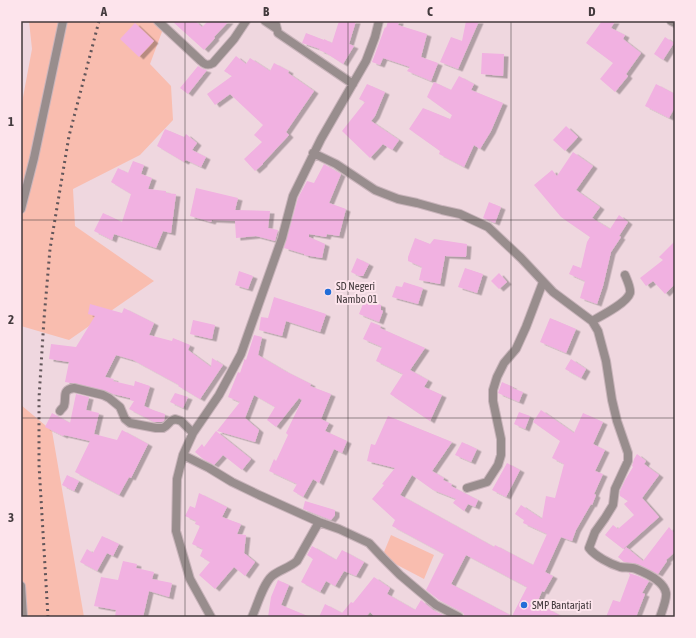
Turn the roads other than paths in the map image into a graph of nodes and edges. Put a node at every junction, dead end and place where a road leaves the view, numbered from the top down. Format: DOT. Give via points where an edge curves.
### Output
graph roads {
  1 [pos="63,21"];
  2 [pos="158,21"];
  3 [pos="246,21"];
  4 [pos="265,21"];
  5 [pos="379,21"];
  6 [pos="671,21"];
  7 [pos="675,23"];
  8 [pos="276,25"];
  9 [pos="353,84"];
  10 [pos="314,153"];
  11 [pos="21,209"];
  12 [pos="625,275"];
  13 [pos="543,282"];
  14 [pos="592,321"];
  15 [pos="60,411"];
  16 [pos="193,433"];
  17 [pos="183,455"];
  18 [pos="467,488"];
  19 [pos="319,522"];
  20 [pos="21,586"];
  21 [pos="23,617"];
  22 [pos="211,617"];
  23 [pos="252,617"];
  24 [pos="459,617"];
  25 [pos="660,617"];
  1 -- 11 [label="street"];
  2 -- 3 [label="street" via="201,61 209,65 234,39"];
  4 -- 8 [label="street"];
  5 -- 9 [label="street" via="376,37"];
  6 -- 7 [label="street"];
  8 -- 9 [label="street" via="278,33"];
  9 -- 10 [label="street"];
  10 -- 13 [label="street" via="336,164 375,190 398,199 460,214 488,227"];
  10 -- 16 [label="street" via="293,196 282,238 241,354 219,395"];
  12 -- 14 [label="street" via="630,293 626,300"];
  13 -- 14 [label="street"];
  13 -- 18 [label="street" via="516,349 504,363 493,390 502,439 502,455 487,482"];
  14 -- 25 [label="street" via="598,331 606,361 612,400 628,453 628,461 615,489 613,505 595,532 589,548 593,554 605,560 653,577 661,584 666,594"];
  15 -- 16 [label="street" via="64,405 66,391 74,388 109,398 120,407 125,419 130,423 163,428 175,419 181,421"];
  16 -- 17 [label="street"];
  17 -- 19 [label="street" via="258,495"];
  17 -- 22 [label="street" via="177,479 176,531 190,579"];
  19 -- 23 [label="street" via="297,561 279,571 267,582"];
  19 -- 24 [label="street" via="369,543 400,575 436,605"];
  20 -- 21 [label="street"];
}
